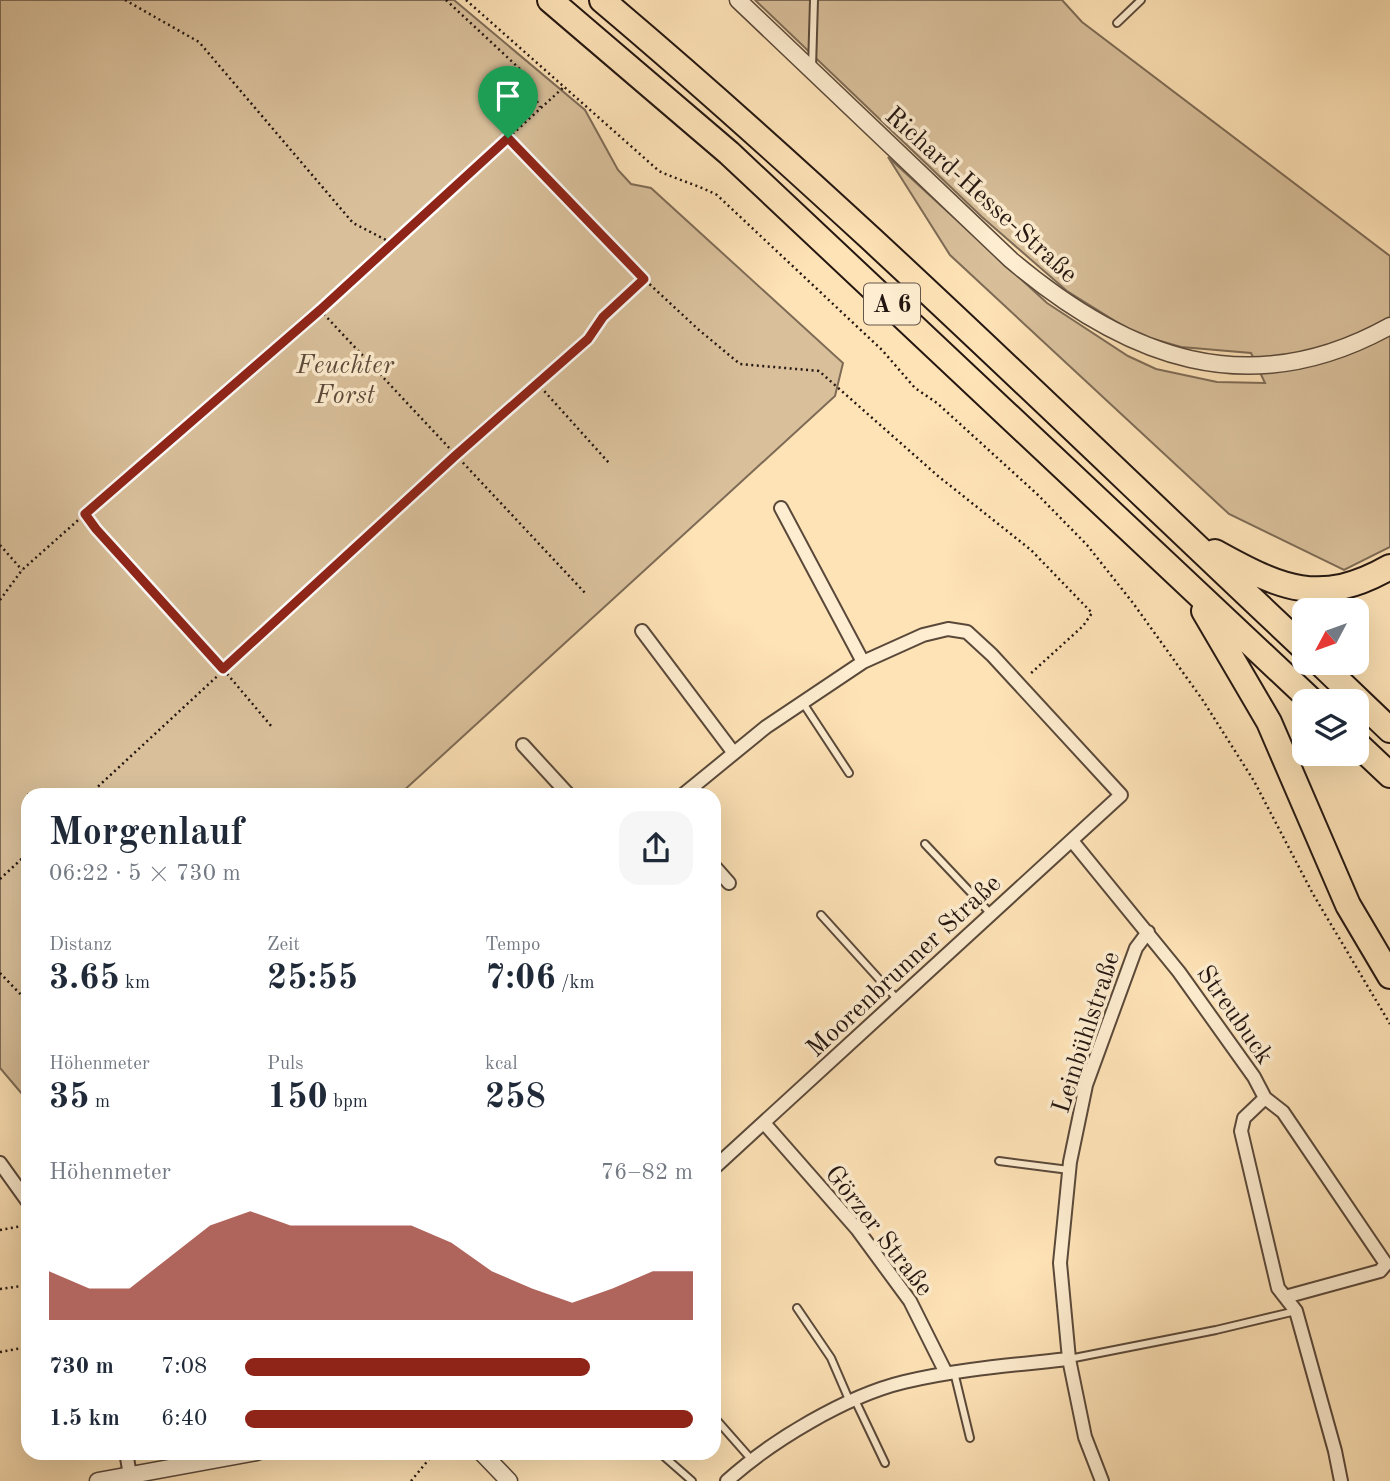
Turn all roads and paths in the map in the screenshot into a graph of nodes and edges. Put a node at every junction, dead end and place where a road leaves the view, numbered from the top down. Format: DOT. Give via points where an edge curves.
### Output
graph roads {
  1 [pos="125,0"];
  2 [pos="446,0"];
  3 [pos="466,0"];
  4 [pos="550,0"];
  5 [pos="602,0"];
  6 [pos="738,0"];
  7 [pos="814,0"];
  8 [pos="1141,0"];
  9 [pos="1117,23"];
  10 [pos="812,70"];
  11 [pos="565,86"];
  12 [pos="540,108"];
  13 [pos="508,138"];
  14 [pos="392,243"];
  15 [pos="644,279"];
  16 [pos="320,310"];
  17 [pos="1390,326"];
  18 [pos="537,383"];
  19 [pos="455,456"];
  20 [pos="609,463"];
  21 [pos="781,509"];
  22 [pos="85,514"];
  23 [pos="1181,532"];
  24 [pos="0,545"];
  25 [pos="1390,567"];
  26 [pos="22,570"];
  27 [pos="1190,586"];
  28 [pos="586,594"];
  29 [pos="0,600"];
  30 [pos="642,631"];
  31 [pos="1292,637"];
  32 [pos="863,662"];
  33 [pos="223,669"];
  34 [pos="1334,676"];
  35 [pos="1019,684"];
  36 [pos="1299,689"];
  37 [pos="802,701"];
  38 [pos="272,727"];
  39 [pos="1390,730"];
  40 [pos="523,745"];
  41 [pos="733,752"];
  42 [pos="1369,755"];
  43 [pos="849,774"];
  44 [pos="1390,775"];
  45 [pos="96,788"];
  46 [pos="562,788"];
  47 [pos="691,788"];
  48 [pos="1073,842"];
  49 [pos="925,844"];
  50 [pos="21,860"];
  51 [pos="721,874"];
  52 [pos="0,879"];
  53 [pos="729,883"];
  54 [pos="991,914"];
  55 [pos="821,915"];
  56 [pos="1148,932"];
  57 [pos="0,973"];
  58 [pos="1390,976"];
  59 [pos="21,995"];
  60 [pos="898,1000"];
  61 [pos="1390,1024"];
  62 [pos="1265,1098"];
  63 [pos="764,1123"];
  64 [pos="999,1161"];
  65 [pos="721,1162"];
  66 [pos="0,1163"];
  67 [pos="1069,1170"];
  68 [pos="21,1192"];
  69 [pos="21,1226"];
  70 [pos="0,1230"];
  71 [pos="1388,1266"];
  72 [pos="21,1286"];
  73 [pos="0,1289"];
  74 [pos="1285,1297"];
  75 [pos="797,1308"];
  76 [pos="1296,1311"];
  77 [pos="21,1348"];
  78 [pos="0,1352"];
  79 [pos="1069,1359"];
  80 [pos="950,1372"];
  81 [pos="853,1401"];
  82 [pos="721,1425"];
  83 [pos="970,1438"];
  84 [pos="751,1459"];
  85 [pos="127,1460"];
  86 [pos="218,1460"];
  87 [pos="428,1460"];
  88 [pos="489,1460"];
  89 [pos="668,1460"];
  90 [pos="885,1463"];
  91 [pos="130,1478"];
  92 [pos="98,1481"];
  93 [pos="411,1481"];
  94 [pos="509,1481"];
  95 [pos="692,1481"];
  96 [pos="727,1481"];
  97 [pos="1102,1481"];
  98 [pos="1341,1481"];
  1 -- 14 [label="path" via="198,42 353,223"];
  2 -- 12 [label="path" via="521,70"];
  3 -- 11 [label="path"];
  4 -- 27 [label="highway, A 6" via="729,153"];
  5 -- 23 [label="highway, A 6" via="761,138"];
  6 -- 10 [label="street, Richard-Hesse-Straße"];
  7 -- 10 [label="lane"];
  8 -- 9 [label="lane"];
  10 -- 17 [label="street, Richard-Hesse-Straße" via="1026,273 1074,309 1136,342 1210,363 1273,364 1334,352"];
  11 -- 12 [label="path"];
  11 -- 61 [label="path" via="659,171 716,195 882,349 915,388 1037,494 1087,545 1202,699 1247,769 1313,894"];
  12 -- 13 [label="path"];
  13 -- 14 [label="path"];
  13 -- 15 [label="path"];
  14 -- 16 [label="path"];
  15 -- 18 [label="path" via="603,317 588,339"];
  15 -- 35 [label="path" via="740,364 818,371 1031,550 1092,613"];
  16 -- 19 [label="path"];
  16 -- 22 [label="path"];
  18 -- 19 [label="path"];
  18 -- 20 [label="path"];
  19 -- 28 [label="path"];
  19 -- 33 [label="path"];
  21 -- 32 [label="street"];
  22 -- 26 [label="path"];
  22 -- 33 [label="path"];
  23 -- 25 [label="highway" via="1284,586 1342,587"];
  23 -- 31 [label="highway, A 6"];
  24 -- 26 [label="path"];
  26 -- 29 [label="path"];
  27 -- 36 [label="highway, A 6"];
  27 -- 58 [label="highway" via="1269,722 1340,887"];
  30 -- 41 [label="street"];
  32 -- 35 [label="street" via="948,629 967,632"];
  32 -- 37 [label="street"];
  33 -- 38 [label="path"];
  33 -- 45 [label="path"];
  34 -- 39 [label="highway"];
  35 -- 48 [label="street, Moorenbrunner Straße" via="1121,795"];
  37 -- 41 [label="street"];
  37 -- 43 [label="lane"];
  40 -- 46 [label="street"];
  41 -- 47 [label="street"];
  42 -- 44 [label="highway"];
  48 -- 54 [label="street, Moorenbrunner Straße"];
  48 -- 56 [label="street, Streubuck"];
  49 -- 54 [label="lane"];
  50 -- 52 [label="path"];
  51 -- 53 [label="street"];
  54 -- 60 [label="street, Moorenbrunner Straße"];
  55 -- 60 [label="lane"];
  56 -- 62 [label="street, Streubuck"];
  56 -- 67 [label="street, Leinbühlstraße" via="1136,948 1086,1085"];
  57 -- 59 [label="path"];
  60 -- 63 [label="street, Moorenbrunner Straße"];
  62 -- 71 [label="street" via="1283,1112"];
  62 -- 74 [label="street, Streubuck" via="1244,1118 1241,1131 1278,1288"];
  63 -- 65 [label="street, Moorenbrunner Straße"];
  63 -- 80 [label="street, Görzer Straße" via="857,1229 910,1301"];
  64 -- 67 [label="lane"];
  66 -- 68 [label="street"];
  67 -- 79 [label="street, Leinbühlstraße" via="1060,1263"];
  69 -- 70 [label="path"];
  71 -- 74 [label="street"];
  72 -- 73 [label="path"];
  74 -- 76 [label="street, Streubuck"];
  75 -- 81 [label="lane"];
  76 -- 79 [label="lane"];
  76 -- 98 [label="street, Streubuck"];
  77 -- 78 [label="path"];
  79 -- 80 [label="street"];
  79 -- 97 [label="street, Leinbühlstraße" via="1085,1437"];
  80 -- 81 [label="street" via="900,1383"];
  80 -- 83 [label="lane"];
  81 -- 84 [label="street"];
  81 -- 90 [label="lane"];
  82 -- 84 [label="lane"];
  84 -- 96 [label="street"];
  85 -- 91 [label="street"];
  86 -- 91 [label="street"];
  87 -- 93 [label="path"];
  88 -- 94 [label="street"];
  89 -- 95 [label="lane"];
  91 -- 92 [label="street"];
}
